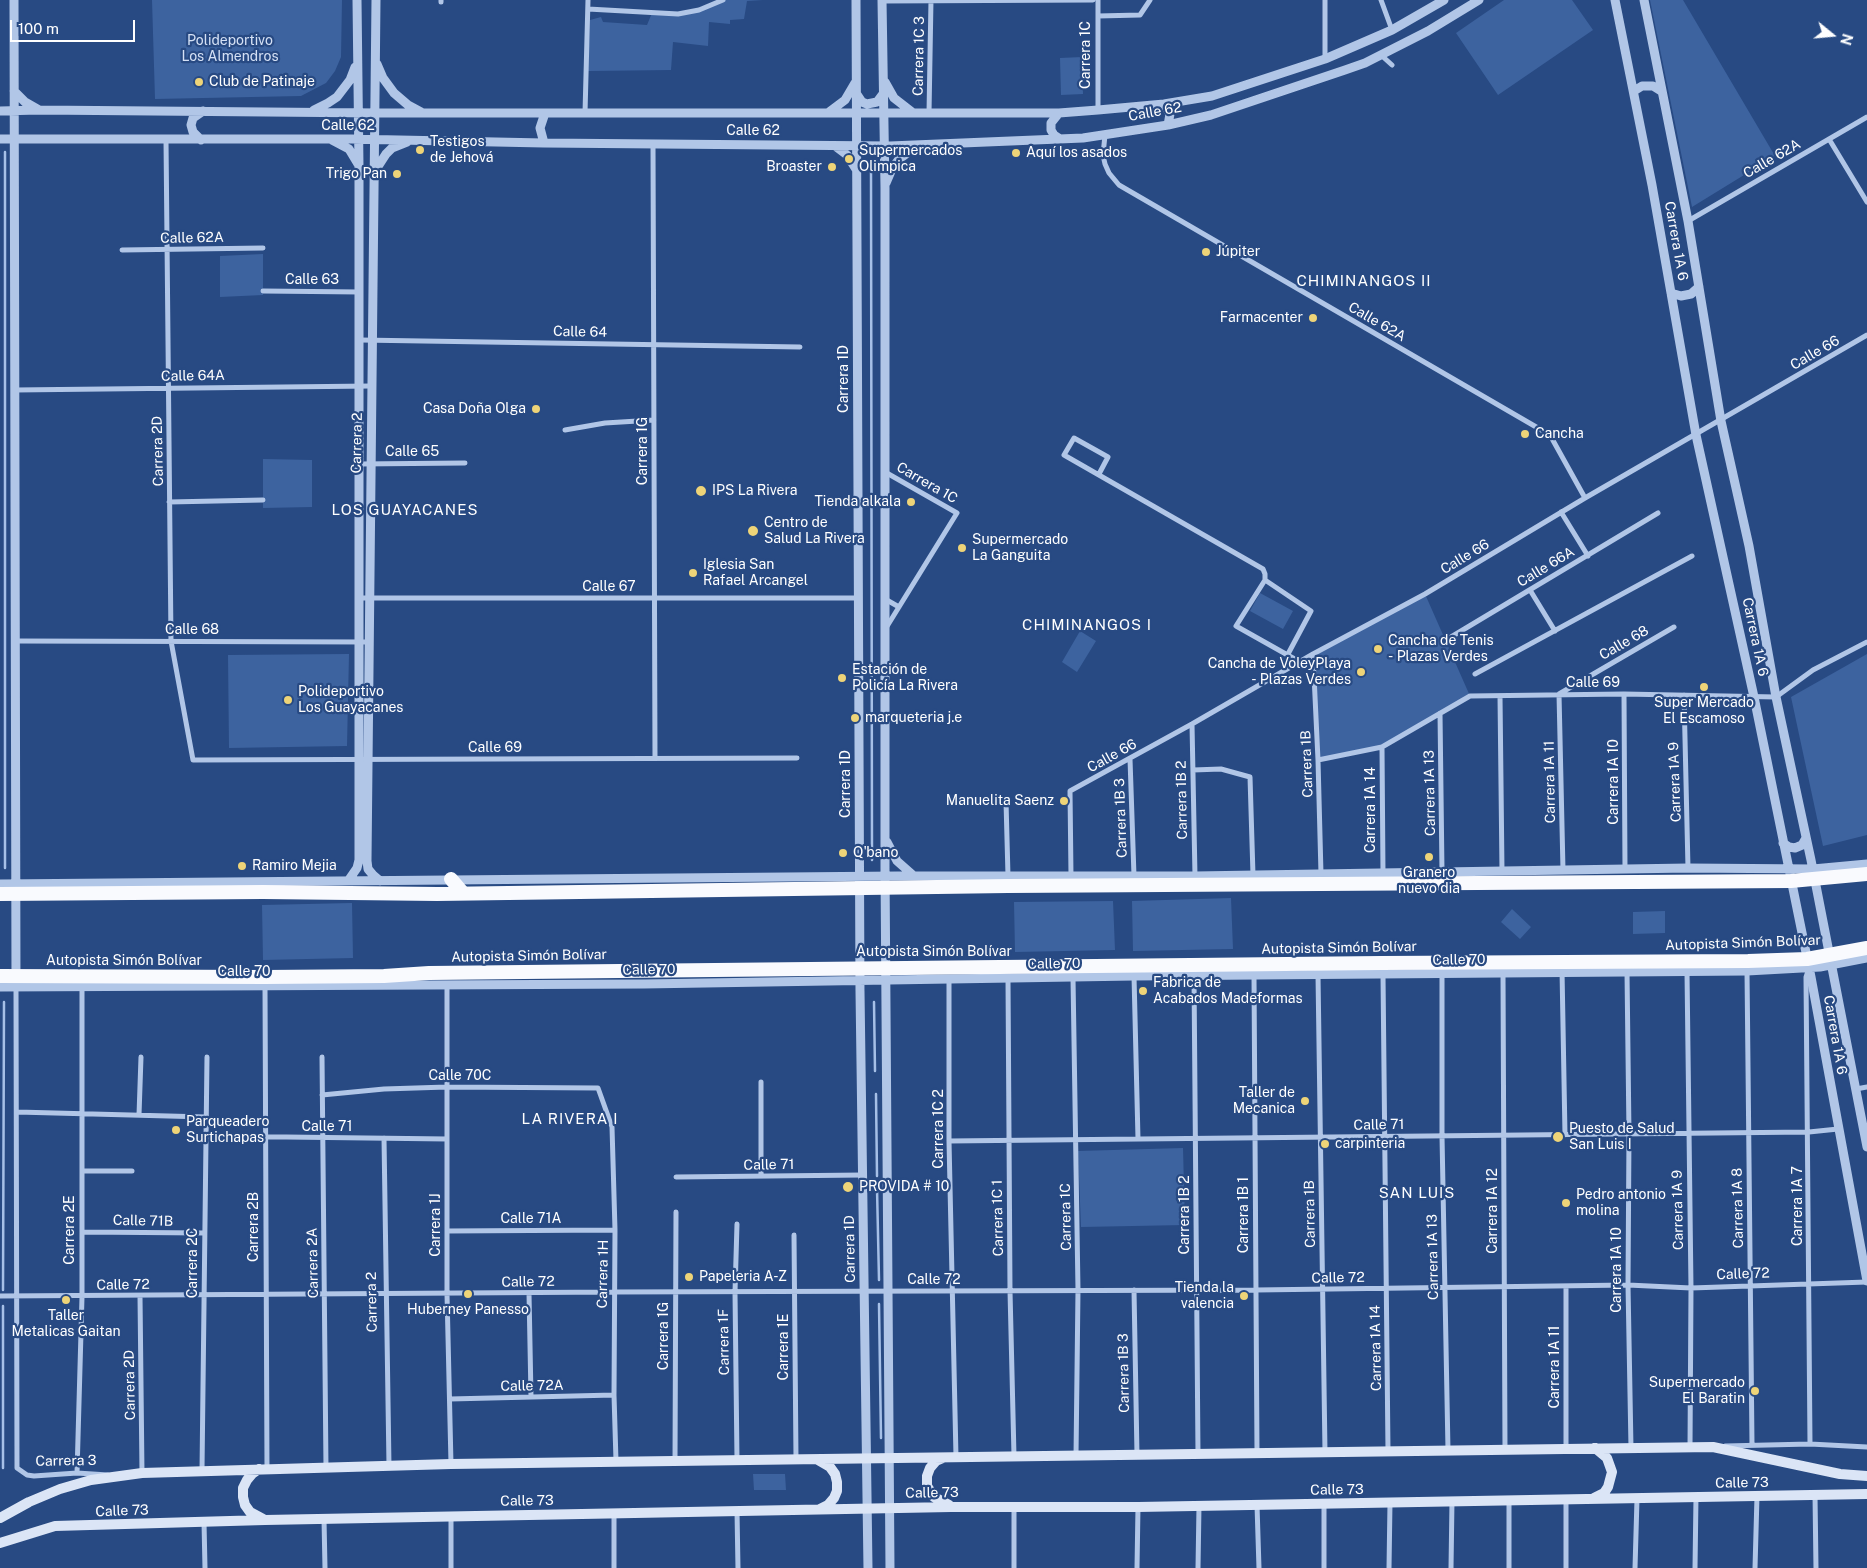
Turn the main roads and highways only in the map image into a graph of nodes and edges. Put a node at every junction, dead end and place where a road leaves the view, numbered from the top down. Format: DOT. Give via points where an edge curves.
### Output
graph roads {
  1 [pos="1867,874"];
  2 [pos="263,892"];
  3 [pos="309,892"];
  4 [pos="464,893"];
  5 [pos="0,894"];
  6 [pos="437,894"];
  7 [pos="1867,948"];
  8 [pos="429,973"];
  9 [pos="0,976"];
  10 [pos="383,985"];
  11 [pos="1595,1448"];
  12 [pos="953,1457"];
  13 [pos="816,1460"];
  14 [pos="263,1469"];
  15 [pos="1867,1476"];
  16 [pos="1867,1494"];
  17 [pos="1590,1499"];
  18 [pos="951,1507"];
  19 [pos="817,1510"];
  20 [pos="0,1518"];
  21 [pos="265,1520"];
  22 [pos="0,1543"];
  1 -- 4 [label="highway" via="820,882"];
  2 -- 3 [label="highway"];
  2 -- 3 [label="highway" via="285,881"];
  2 -- 5 [label="highway" via="16,890"];
  3 -- 6 [label="highway"];
  4 -- 6 [label="highway"];
  4 -- 6 [label="highway" via="448,879"];
  7 -- 8 [label="highway, Autopista Simón Bolívar" via="1831,960 1808,963 1748,961 1562,968 785,976"];
  8 -- 9 [label="highway, Autopista Simón Bolívar" via="16,982"];
  8 -- 10 [label="highway"];
  11 -- 12 [label="main road, Calle 73"];
  11 -- 15 [label="main road, Calle 73" via="1713,1447 1840,1474"];
  11 -- 17 [label="main road" via="1607,1458 1611,1480 1604,1493"];
  12 -- 13 [label="main road, Calle 73"];
  12 -- 18 [label="main road" via="933,1464 927,1481 934,1497"];
  13 -- 14 [label="main road, Calle 73"];
  13 -- 19 [label="main road" via="830,1467 837,1482 837,1491 831,1502"];
  14 -- 20 [label="main road, Calle 73" via="142,1473 90,1480 60,1488"];
  14 -- 21 [label="main road" via="246,1480 243,1497 250,1512"];
  16 -- 17 [label="main road, Calle 73"];
  17 -- 18 [label="main road, Calle 73"];
  18 -- 19 [label="main road, Calle 73"];
  19 -- 21 [label="main road, Calle 73"];
  21 -- 22 [label="main road, Calle 73" via="55,1526"];
}
